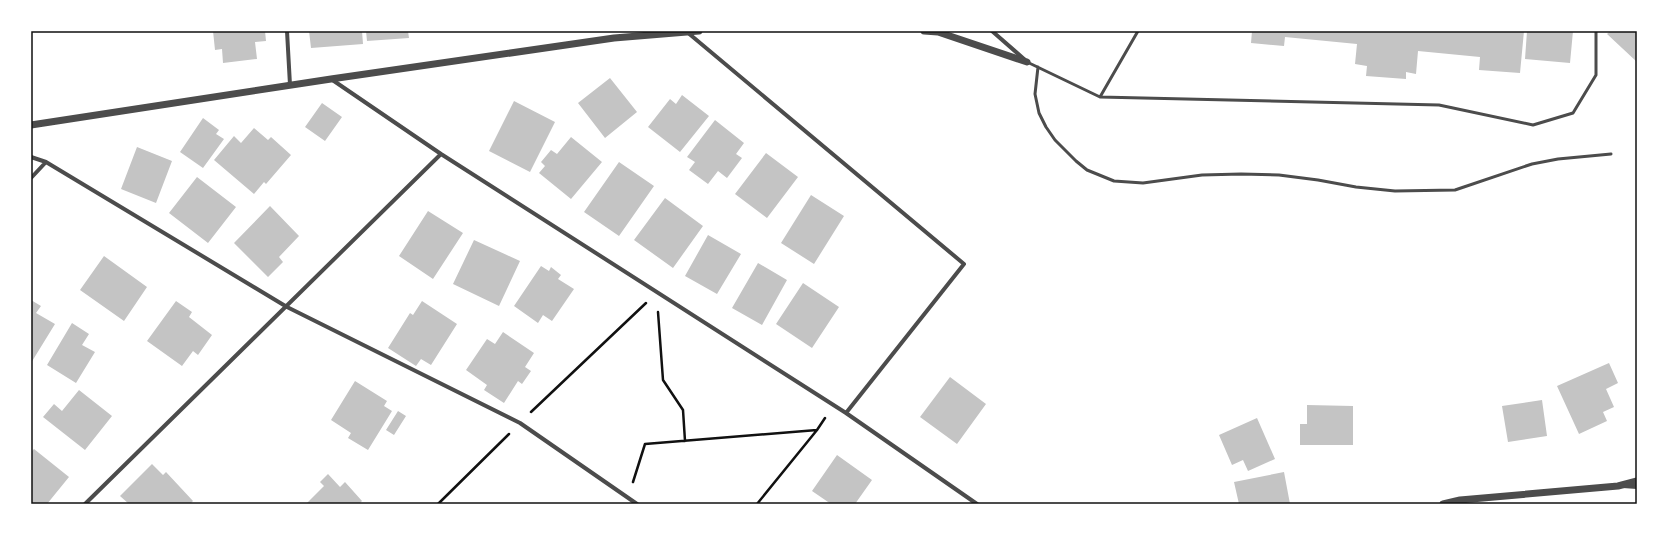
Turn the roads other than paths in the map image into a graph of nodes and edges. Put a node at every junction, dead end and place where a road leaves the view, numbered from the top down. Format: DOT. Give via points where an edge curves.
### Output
graph roads {
  1 [pos="287,31"];
  2 [pos="699,31"];
  3 [pos="924,31"];
  4 [pos="992,31"];
  5 [pos="1138,31"];
  6 [pos="1596,31"];
  7 [pos="687,32"];
  8 [pos="1028,62"];
  9 [pos="1038,67"];
  10 [pos="330,79"];
  11 [pos="290,85"];
  12 [pos="1100,97"];
  13 [pos="31,125"];
  14 [pos="441,154"];
  15 [pos="1611,154"];
  16 [pos="31,157"];
  17 [pos="46,162"];
  18 [pos="31,178"];
  19 [pos="287,307"];
  20 [pos="846,413"];
  21 [pos="1637,482"];
  22 [pos="1618,486"];
  23 [pos="1637,488"];
  24 [pos="85,504"];
  25 [pos="637,504"];
  26 [pos="977,504"];
  27 [pos="1443,504"];
  1 -- 11 [label="street"];
  2 -- 7 [label="street"];
  3 -- 8 [label="street" via="938,32"];
  4 -- 8 [label="street"];
  5 -- 12 [label="lane"];
  6 -- 12 [label="lane" via="1596,75 1573,113 1533,125 1439,105"];
  7 -- 10 [label="street" via="614,38"];
  7 -- 20 [label="street" via="964,264"];
  8 -- 9 [label="lane"];
  9 -- 12 [label="lane"];
  9 -- 15 [label="lane" via="1035,94 1039,113 1046,128 1076,161 1088,170 1114,181 1143,183 1202,175 1241,174 1279,175 1395,191 1456,190 1532,164 1558,158"];
  10 -- 11 [label="street"];
  10 -- 14 [label="street"];
  11 -- 13 [label="street"];
  14 -- 19 [label="street"];
  14 -- 20 [label="street"];
  16 -- 17 [label="street"];
  17 -- 18 [label="street"];
  17 -- 19 [label="street"];
  19 -- 24 [label="street"];
  19 -- 25 [label="street" via="520,423"];
  20 -- 26 [label="street"];
  21 -- 22 [label="street"];
  22 -- 23 [label="street"];
  22 -- 27 [label="street" via="1460,500"];
}
